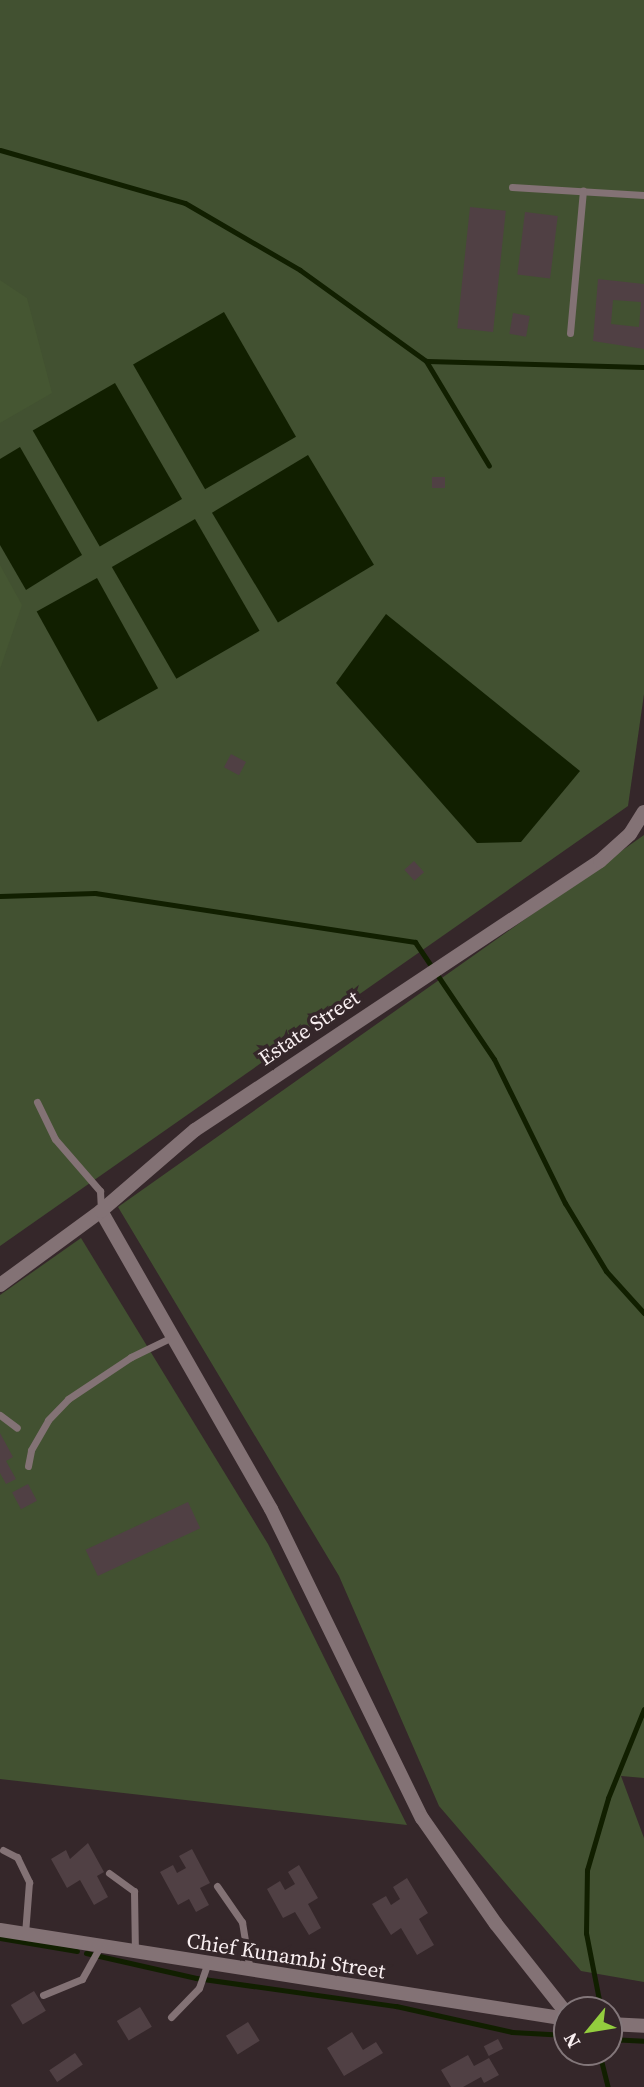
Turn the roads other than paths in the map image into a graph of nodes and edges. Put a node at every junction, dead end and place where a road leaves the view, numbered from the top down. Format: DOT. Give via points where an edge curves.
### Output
graph roads {
  1 [pos="512,187"];
  2 [pos="583,191"];
  3 [pos="644,195"];
  4 [pos="570,333"];
  5 [pos="644,812"];
  6 [pos="37,1102"];
  7 [pos="101,1211"];
  8 [pos="0,1285"];
  9 [pos="173,1336"];
  10 [pos="0,1415"];
  11 [pos="17,1429"];
  12 [pos="28,1466"];
  13 [pos="3,1850"];
  14 [pos="109,1873"];
  15 [pos="217,1886"];
  16 [pos="0,1930"];
  17 [pos="25,1935"];
  18 [pos="99,1948"];
  19 [pos="135,1954"];
  20 [pos="207,1965"];
  21 [pos="251,1972"];
  22 [pos="43,1994"];
  23 [pos="553,1998"];
  24 [pos="553,2014"];
  25 [pos="171,2017"];
  26 [pos="623,2025"];
  27 [pos="644,2026"];
  1 -- 2 [label="lane"];
  2 -- 3 [label="lane"];
  2 -- 4 [label="lane"];
  5 -- 7 [label="street, Estate Street" via="630,834 600,861 195,1130"];
  6 -- 7 [label="lane" via="55,1139 100,1191"];
  7 -- 8 [label="street, Estate Street"];
  7 -- 9 [label="street"];
  9 -- 12 [label="lane" via="120,1363 68,1399 42,1430"];
  9 -- 23 [label="street" via="271,1508 422,1818"];
  10 -- 11 [label="lane"];
  13 -- 17 [label="lane" via="16,1857 29,1882"];
  14 -- 19 [label="lane" via="134,1891"];
  15 -- 21 [label="lane" via="242,1922"];
  16 -- 17 [label="street, Chief Kunambi Street"];
  17 -- 18 [label="street, Chief Kunambi Street"];
  18 -- 19 [label="street, Chief Kunambi Street"];
  18 -- 22 [label="lane" via="82,1979"];
  19 -- 20 [label="street, Chief Kunambi Street"];
  20 -- 21 [label="street, Chief Kunambi Street"];
  20 -- 25 [label="lane" via="199,1987"];
  21 -- 24 [label="street, Chief Kunambi Street"];
  26 -- 27 [label="street"];
}
